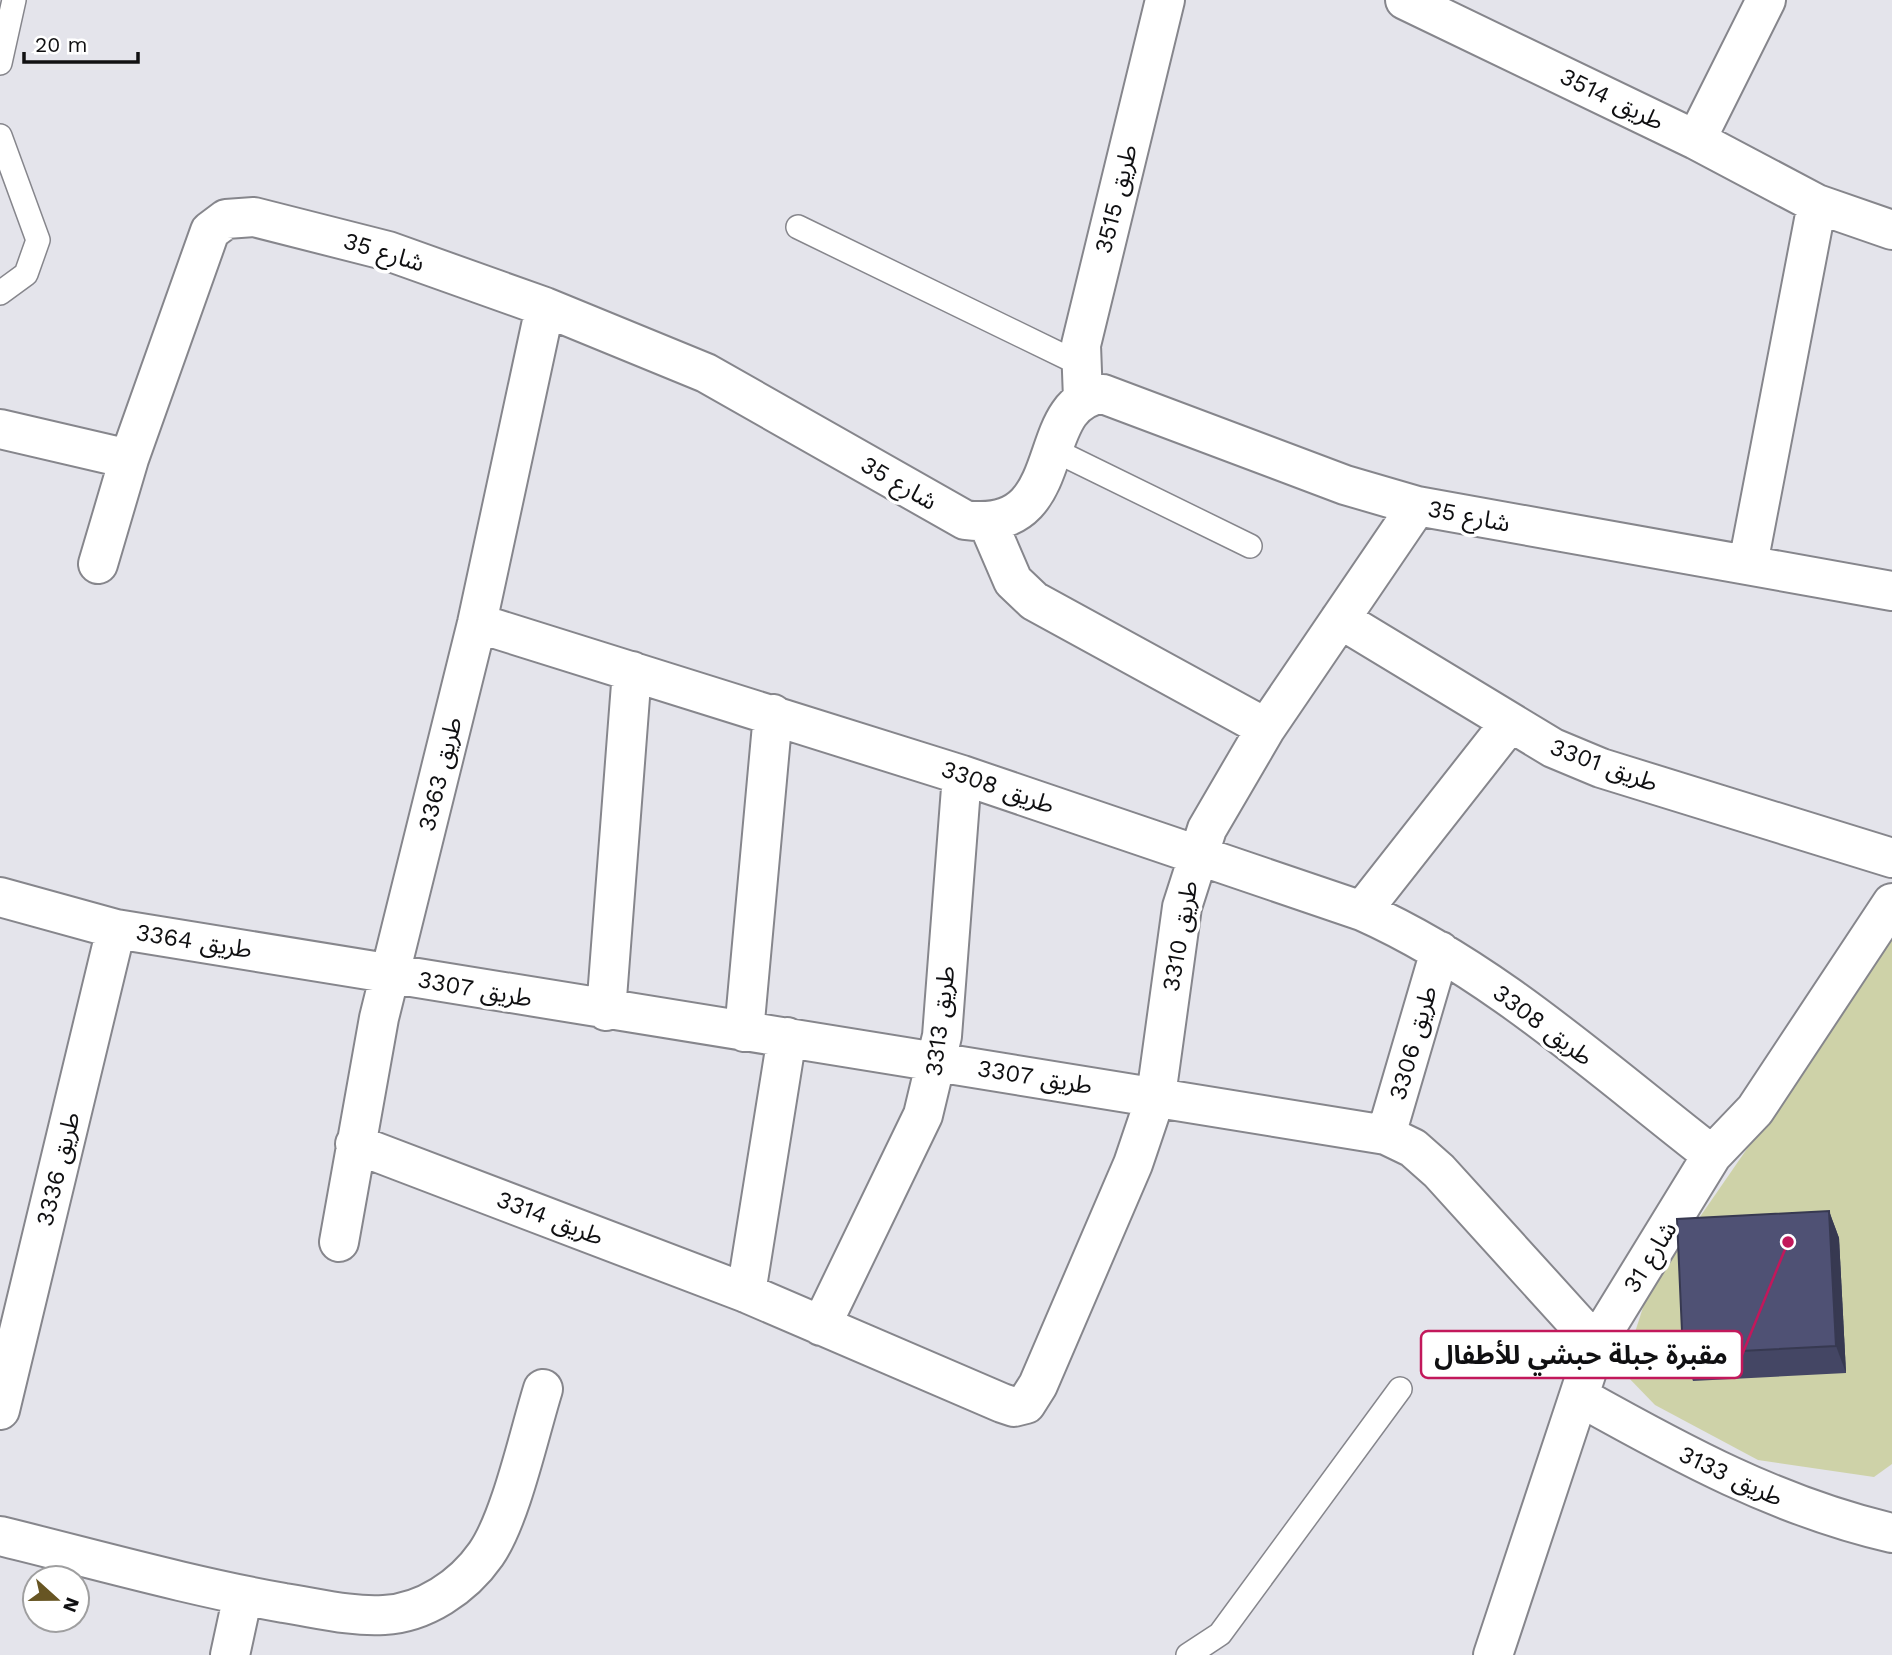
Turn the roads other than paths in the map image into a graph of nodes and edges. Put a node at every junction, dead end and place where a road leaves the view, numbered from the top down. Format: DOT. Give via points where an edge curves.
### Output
graph roads {
  1 [pos="14,0"];
  2 [pos="1164,0"];
  3 [pos="1405,0"];
  4 [pos="1766,0"];
  5 [pos="0,62"];
  6 [pos="0,136"];
  7 [pos="1696,139"];
  8 [pos="1817,204"];
  9 [pos="798,227"];
  10 [pos="1892,230"];
  11 [pos="0,293"];
  12 [pos="545,307"];
  13 [pos="1081,382"];
  14 [pos="0,429"];
  15 [pos="1054,450"];
  16 [pos="129,459"];
  17 [pos="1418,506"];
  18 [pos="988,523"];
  19 [pos="1251,546"];
  20 [pos="98,564"];
  21 [pos="1748,564"];
  22 [pos="1892,591"];
  23 [pos="1340,619"];
  24 [pos="477,623"];
  25 [pos="632,671"];
  26 [pos="773,714"];
  27 [pos="1509,724"];
  28 [pos="1266,728"];
  29 [pos="961,775"];
  30 [pos="1196,854"];
  31 [pos="1892,858"];
  32 [pos="0,897"];
  33 [pos="1892,903"];
  34 [pos="1362,911"];
  35 [pos="116,929"];
  36 [pos="1440,951"];
  37 [pos="390,974"];
  38 [pos="606,1011"];
  39 [pos="744,1032"];
  40 [pos="787,1037"];
  41 [pos="938,1062"];
  42 [pos="1156,1096"];
  43 [pos="1386,1135"];
  44 [pos="355,1144"];
  45 [pos="1712,1155"];
  46 [pos="339,1242"];
  47 [pos="746,1293"];
  48 [pos="821,1326"];
  49 [pos="1596,1344"];
  50 [pos="543,1389"];
  51 [pos="1400,1389"];
  52 [pos="1580,1397"];
  53 [pos="1026,1405"];
  54 [pos="0,1410"];
  55 [pos="1892,1533"];
  56 [pos="0,1536"];
  57 [pos="243,1595"];
  58 [pos="1217,1644"];
  59 [pos="230,1655"];
  60 [pos="1188,1655"];
  61 [pos="1493,1655"];
  1 -- 5 [label="lane"];
  2 -- 13 [label="street, طريق 3515" via="1081,345"];
  3 -- 7 [label="street, طريق 3514"];
  4 -- 7 [label="street"];
  6 -- 11 [label="lane" via="38,240 26,274"];
  7 -- 8 [label="street, طريق 3514"];
  8 -- 10 [label="street, طريق 3514"];
  8 -- 21 [label="street"];
  9 -- 13 [label="lane"];
  12 -- 16 [label="street, شارع 35" via="388,251 254,217 226,219 209,231"];
  12 -- 18 [label="street, شارع 35" via="706,373 946,510 965,520"];
  12 -- 24 [label="street, طريق 3363"];
  13 -- 15 [label="street"];
  13 -- 17 [label="street, شارع 35" via="1092,395 1112,396 1345,485"];
  14 -- 16 [label="street"];
  15 -- 18 [label="street" via="1041,486 1028,505 1009,518"];
  15 -- 19 [label="lane"];
  16 -- 20 [label="street, شارع 35"];
  17 -- 21 [label="street, شارع 35"];
  17 -- 23 [label="street, طريق 3310"];
  18 -- 28 [label="street" via="1013,581 1034,601"];
  21 -- 22 [label="street, شارع 35"];
  23 -- 27 [label="street, طريق 3301"];
  23 -- 28 [label="street, طريق 3310"];
  24 -- 25 [label="street, طريق 3308"];
  24 -- 37 [label="street, طريق 3363"];
  25 -- 26 [label="street, طريق 3308"];
  25 -- 38 [label="street"];
  26 -- 29 [label="street, طريق 3308"];
  26 -- 39 [label="street"];
  27 -- 31 [label="street, طريق 3301" via="1601,768"];
  27 -- 34 [label="street"];
  28 -- 30 [label="street, طريق 3310" via="1219,805"];
  29 -- 30 [label="street, طريق 3308"];
  29 -- 41 [label="street, طريق 3313"];
  30 -- 34 [label="street, طريق 3308"];
  30 -- 42 [label="street, طريق 3310" via="1182,907"];
  32 -- 35 [label="street, طريق 3364"];
  33 -- 45 [label="street, شارع 31" via="1755,1110"];
  34 -- 36 [label="street, طريق 3308"];
  35 -- 37 [label="street, طريق 3364"];
  35 -- 54 [label="street, طريق 3336"];
  36 -- 43 [label="street, طريق 3306"];
  36 -- 45 [label="street, طريق 3308"];
  37 -- 38 [label="street, طريق 3307"];
  37 -- 44 [label="street, طريق 3363"];
  38 -- 39 [label="street, طريق 3307"];
  39 -- 40 [label="street, طريق 3307"];
  40 -- 41 [label="street, طريق 3307"];
  40 -- 47 [label="street"];
  41 -- 42 [label="street, طريق 3307"];
  41 -- 48 [label="street, طريق 3313" via="923,1115"];
  42 -- 43 [label="street, طريق 3307"];
  42 -- 53 [label="street, طريق 3310" via="1133,1164"];
  43 -- 49 [label="street, طريق 3307" via="1413,1148 1439,1171"];
  44 -- 46 [label="street, طريق 3363"];
  44 -- 47 [label="street, طريق 3314"];
  45 -- 49 [label="street, شارع 31"];
  47 -- 48 [label="street, طريق 3314"];
  48 -- 53 [label="street, طريق 3314" via="1002,1403"];
  49 -- 52 [label="street, شارع 31"];
  50 -- 57 [label="street" via="503,1517 486,1553 460,1584 425,1605 386,1615 346,1613"];
  51 -- 58 [label="lane"];
  52 -- 55 [label="street, طريق 3133" via="1679,1452 1787,1503"];
  52 -- 61 [label="street, شارع 31"];
  56 -- 57 [label="street"];
  57 -- 59 [label="street"];
  58 -- 60 [label="lane"];
}
